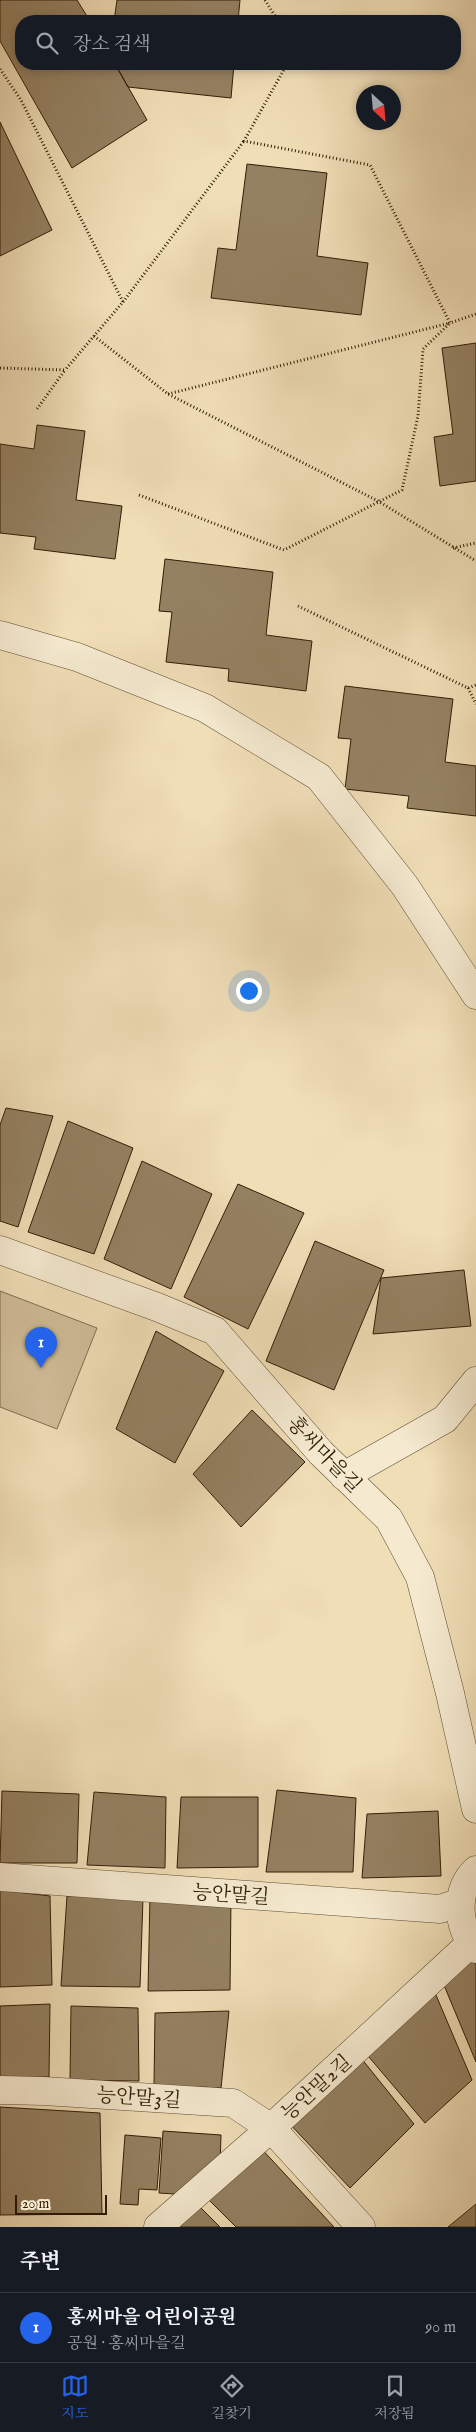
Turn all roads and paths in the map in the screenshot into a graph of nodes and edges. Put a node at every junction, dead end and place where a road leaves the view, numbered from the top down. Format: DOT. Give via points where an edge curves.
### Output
graph roads {
  1 [pos="265,0"];
  2 [pos="274,15"];
  3 [pos="0,69"];
  4 [pos="283,70"];
  5 [pos="244,141"];
  6 [pos="123,302"];
  7 [pos="476,314"];
  8 [pos="450,323"];
  9 [pos="94,336"];
  10 [pos="0,368"];
  11 [pos="65,370"];
  12 [pos="168,394"];
  13 [pos="37,409"];
  14 [pos="140,495"];
  15 [pos="378,501"];
  16 [pos="476,543"];
  17 [pos="453,548"];
  18 [pos="476,561"];
  19 [pos="298,606"];
  20 [pos="0,636"];
  21 [pos="476,685"];
  22 [pos="468,688"];
  23 [pos="476,704"];
  24 [pos="476,995"];
  25 [pos="0,1250"];
  26 [pos="476,1381"];
  27 [pos="344,1476"];
  28 [pos="476,1809"];
  29 [pos="476,1870"];
  30 [pos="0,1877"];
  31 [pos="461,1902"];
  32 [pos="474,1946"];
  33 [pos="0,2090"];
  34 [pos="271,2128"];
  35 [pos="158,2227"];
  36 [pos="361,2227"];
  1 -- 2 [label="path"];
  3 -- 6 [label="path" via="21,100"];
  4 -- 5 [label="path"];
  5 -- 6 [label="path"];
  5 -- 8 [label="path" via="370,165"];
  6 -- 9 [label="path"];
  7 -- 8 [label="path"];
  8 -- 12 [label="path"];
  8 -- 15 [label="path" via="423,349 418,416 402,490"];
  9 -- 11 [label="path"];
  9 -- 12 [label="path"];
  10 -- 11 [label="path"];
  11 -- 13 [label="path"];
  12 -- 15 [label="path"];
  14 -- 15 [label="path" via="284,550"];
  15 -- 17 [label="path"];
  16 -- 17 [label="path"];
  17 -- 18 [label="path"];
  19 -- 22 [label="path"];
  20 -- 24 [label="street" via="77,656 205,708 319,777 405,886"];
  21 -- 22 [label="path"];
  22 -- 23 [label="path"];
  25 -- 27 [label="street, 홍씨마을길" via="215,1331"];
  26 -- 27 [label="street" via="445,1419"];
  27 -- 28 [label="street, 홍씨마을길" via="389,1519 420,1577"];
  29 -- 31 [label="street" via="465,1887"];
  30 -- 31 [label="street, 능안말길" via="440,1909"];
  31 -- 32 [label="street" via="464,1930"];
  32 -- 34 [label="street, 능안말2길"];
  33 -- 34 [label="street, 능안말3길" via="233,2103"];
  34 -- 35 [label="street, 능안말2길"];
  34 -- 36 [label="street, 능안말3길"];
}
